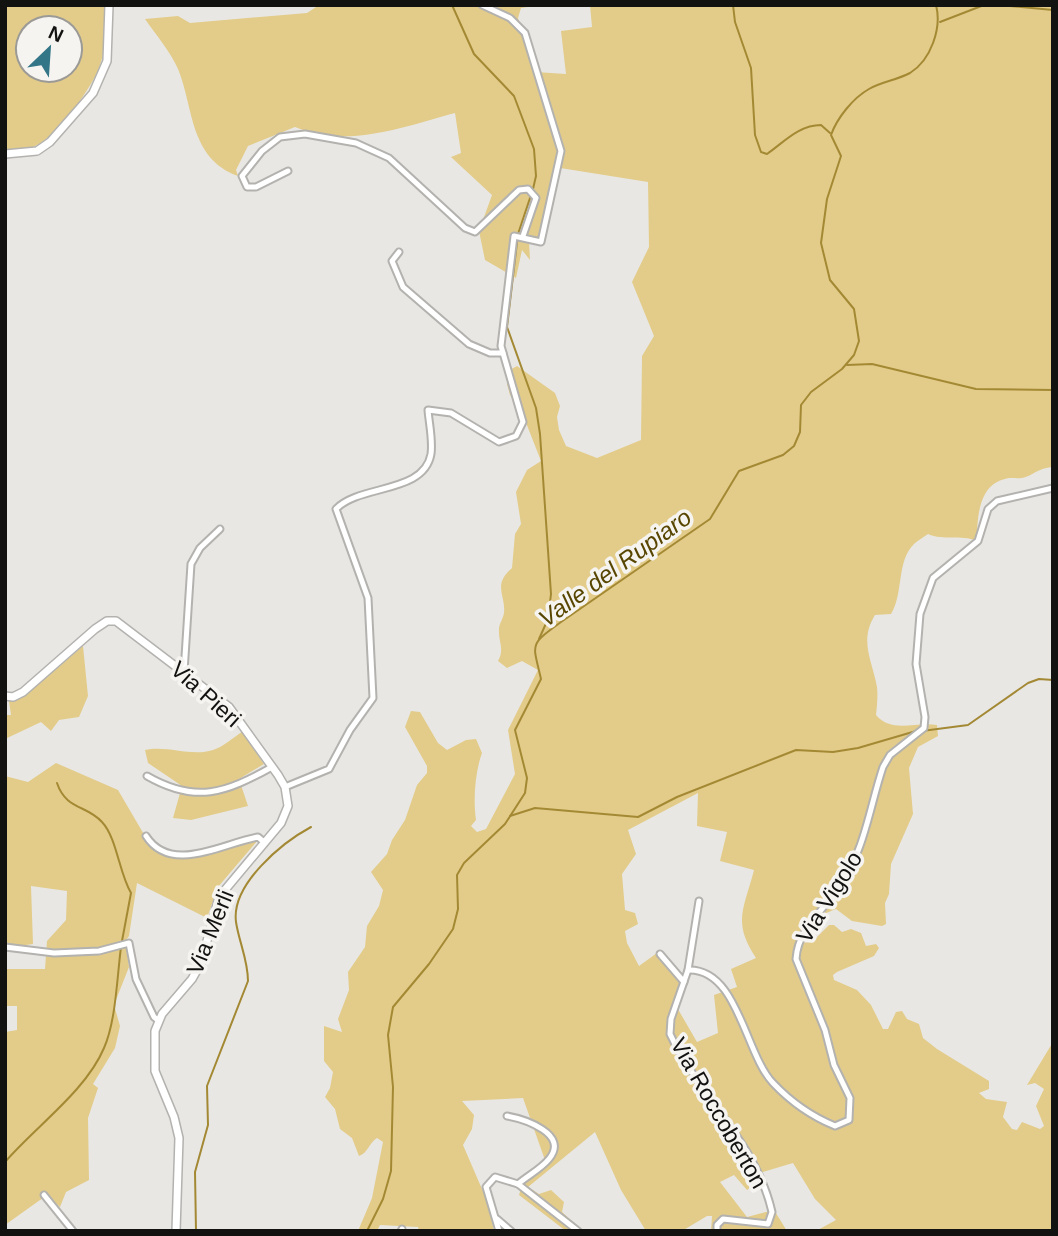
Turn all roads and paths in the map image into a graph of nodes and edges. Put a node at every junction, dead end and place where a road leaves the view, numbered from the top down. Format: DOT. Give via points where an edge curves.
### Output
graph roads {
  1 [pos="482,5"];
  2 [pos="110,6"];
  3 [pos="5,154"];
  4 [pos="288,171"];
  5 [pos="523,236"];
  6 [pos="399,252"];
  7 [pos="503,353"];
  8 [pos="1053,488"];
  9 [pos="220,529"];
  10 [pos="184,672"];
  11 [pos="8,698"];
  12 [pos="272,767"];
  13 [pos="147,776"];
  14 [pos="285,787"];
  15 [pos="146,836"];
  16 [pos="264,842"];
  17 [pos="699,901"];
  18 [pos="5,947"];
  19 [pos="660,954"];
  20 [pos="688,970"];
  21 [pos="684,982"];
  22 [pos="159,1021"];
  23 [pos="507,1116"];
  24 [pos="518,1184"];
  25 [pos="44,1195"];
  26 [pos="497,1219"];
  27 [pos="73,1231"];
  28 [pos="176,1231"];
  29 [pos="499,1231"];
  30 [pos="511,1231"];
  31 [pos="578,1231"];
  32 [pos="717,1231"];
  1 -- 5 [label="street" via="523,28 561,151 541,242"];
  2 -- 3 [label="street" via="107,61 93,93 50,142 37,151"];
  4 -- 5 [label="street" via="256,187 247,187 242,176 280,137 305,134 356,143 389,158 475,232 519,190 531,190 537,198"];
  5 -- 7 [label="street" via="514,236"];
  6 -- 7 [label="street" via="392,261 403,287 468,344"];
  7 -- 14 [label="street" via="523,422 516,436 499,442 451,414 428,410 431,452 427,466 408,482 347,498 336,509 368,598 373,698 329,769"];
  8 -- 20 [label="street, Via Vigolo" via="997,501 988,509 978,541 933,578 920,614 916,664 924,728 890,755 883,767 860,853 838,890 809,923 796,950 834,1065 850,1098 849,1120 835,1126 820,1120 772,1083 716,979 701,969"];
  9 -- 10 [label="street" via="191,564"];
  10 -- 11 [label="street, Via Pieri" via="130,630 107,621 34,684"];
  10 -- 12 [label="street, Via Pieri" via="229,707"];
  12 -- 13 [label="street" via="237,784 193,794 170,789"];
  12 -- 14 [label="street, Via Pieri"];
  14 -- 16 [label="street" via="285,815"];
  15 -- 16 [label="street" via="157,850 173,855 203,852 250,838"];
  16 -- 22 [label="street, Via Merli" via="219,897 201,963"];
  17 -- 20 [label="street, Via Roccoberton"];
  18 -- 22 [label="street" via="54,953 99,951 122,943 132,947 135,979"];
  19 -- 21 [label="street"];
  20 -- 21 [label="street, Via Roccoberton"];
  21 -- 32 [label="street, Via Roccoberton" via="670,1034 718,1113 740,1139 772,1212 768,1224 723,1219"];
  22 -- 28 [label="street, Via Merli" via="155,1071 179,1138"];
  23 -- 24 [label="street" via="536,1123 554,1151"];
  24 -- 26 [label="street" via="495,1177 486,1187"];
  24 -- 31 [label="street"];
  25 -- 27 [label="street"];
  26 -- 29 [label="street"];
  26 -- 30 [label="street"];
}
